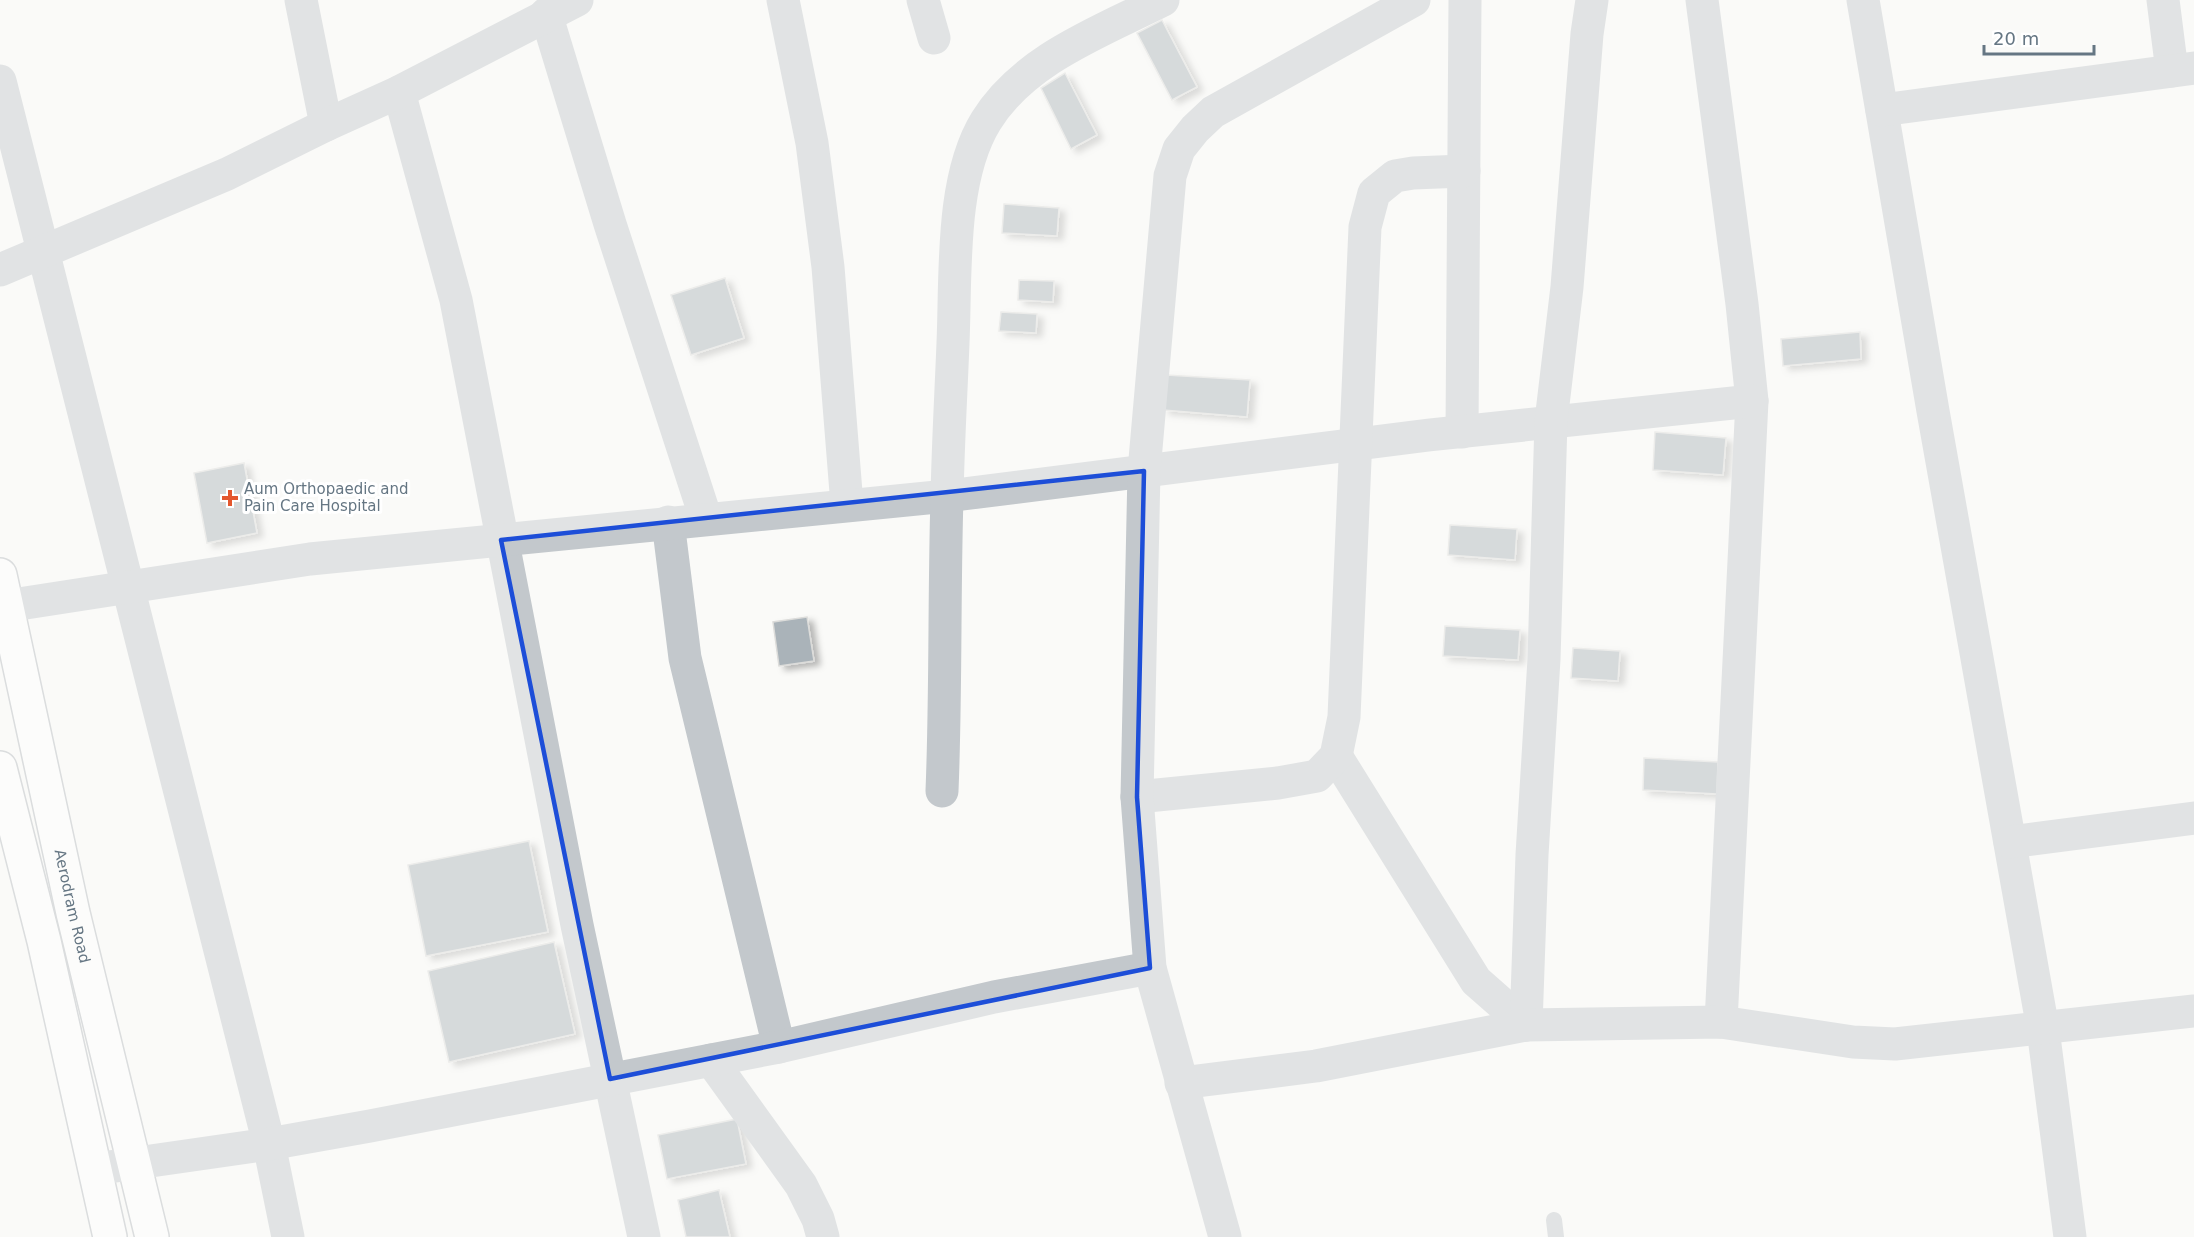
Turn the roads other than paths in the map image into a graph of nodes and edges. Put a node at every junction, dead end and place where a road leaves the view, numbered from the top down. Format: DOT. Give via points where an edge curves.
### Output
graph roads {
  1 [pos="301,0"];
  2 [pos="577,0"];
  3 [pos="783,0"];
  4 [pos="923,0"];
  5 [pos="1163,0"];
  6 [pos="1414,0"];
  7 [pos="1465,0"];
  8 [pos="1592,0"];
  9 [pos="1702,0"];
  10 [pos="1863,0"];
  11 [pos="2163,0"];
  12 [pos="546,14"];
  13 [pos="933,38"];
  14 [pos="2183,70"];
  15 [pos="0,81"];
  16 [pos="399,92"];
  17 [pos="1882,110"];
  18 [pos="326,125"];
  19 [pos="1464,171"];
  20 [pos="44,252"];
  21 [pos="0,270"];
  22 [pos="1752,401"];
  23 [pos="1551,421"];
  24 [pos="1462,432"];
  25 [pos="1356,446"];
  26 [pos="1144,471"];
  27 [pos="946,496"];
  28 [pos="847,505"];
  29 [pos="706,519"];
  30 [pos="668,522"];
  31 [pos="501,540"];
  32 [pos="128,587"];
  33 [pos="2,596"];
  34 [pos="1336,756"];
  35 [pos="0,768"];
  36 [pos="942,791"];
  37 [pos="1137,798"];
  38 [pos="2194,818"];
  39 [pos="2010,842"];
  40 [pos="1150,968"];
  41 [pos="2194,1011"];
  42 [pos="1721,1022"];
  43 [pos="1526,1025"];
  44 [pos="2043,1029"];
  45 [pos="779,1047"];
  46 [pos="711,1060"];
  47 [pos="610,1079"];
  48 [pos="1180,1083"];
  49 [pos="269,1144"];
  50 [pos="135,1163"];
  51 [pos="94,1169"];
  52 [pos="1554,1220"];
  53 [pos="110,1237"];
  54 [pos="152,1237"];
  55 [pos="288,1237"];
  56 [pos="644,1237"];
  57 [pos="823,1237"];
  58 [pos="1225,1237"];
  59 [pos="1556,1237"];
  60 [pos="2070,1237"];
  1 -- 18 [label="street"];
  2 -- 12 [label="street"];
  3 -- 28 [label="street" via="812,142 828,267"];
  4 -- 13 [label="street"];
  5 -- 27 [label="street" via="1034,70 1006,95 986,122 968,164 956,235"];
  6 -- 26 [label="street" via="1213,112 1179,149 1170,176"];
  7 -- 19 [label="street"];
  8 -- 23 [label="street"];
  9 -- 22 [label="street"];
  10 -- 17 [label="street"];
  11 -- 14 [label="street"];
  12 -- 16 [label="street"];
  12 -- 29 [label="street"];
  14 -- 17 [label="street"];
  15 -- 20 [label="street"];
  16 -- 18 [label="street"];
  16 -- 31 [label="street" via="456,300"];
  17 -- 39 [label="street"];
  18 -- 20 [label="street" via="227,174"];
  19 -- 24 [label="street"];
  19 -- 25 [label="street" via="1395,176 1374,194 1365,226"];
  20 -- 21 [label="street"];
  20 -- 32 [label="street"];
  22 -- 23 [label="street"];
  22 -- 42 [label="street"];
  23 -- 24 [label="street"];
  23 -- 43 [label="street"];
  24 -- 25 [label="street"];
  25 -- 26 [label="street"];
  25 -- 34 [label="street" via="1344,717"];
  26 -- 27 [label="street"];
  26 -- 37 [label="street"];
  27 -- 28 [label="street"];
  27 -- 36 [label="street"];
  28 -- 29 [label="street"];
  29 -- 30 [label="street"];
  30 -- 31 [label="street"];
  30 -- 45 [label="street" via="685,658"];
  31 -- 32 [label="street" via="310,559"];
  31 -- 47 [label="street"];
  32 -- 33 [label="street"];
  32 -- 49 [label="street"];
  33 -- 50 [label="main road, Aerodram Road" via="73,913"];
  34 -- 37 [label="street" via="1317,776"];
  34 -- 43 [label="street" via="1476,981"];
  35 -- 51 [label="main road" via="44,941"];
  37 -- 40 [label="street"];
  38 -- 39 [label="street"];
  39 -- 44 [label="street"];
  40 -- 45 [label="street" via="994,997"];
  40 -- 48 [label="street"];
  41 -- 44 [label="street"];
  42 -- 43 [label="street"];
  42 -- 44 [label="street" via="1853,1042 1895,1044"];
  43 -- 48 [label="street" via="1316,1066"];
  44 -- 60 [label="street"];
  45 -- 46 [label="street"];
  46 -- 47 [label="street"];
  46 -- 57 [label="street" via="801,1185"];
  47 -- 49 [label="street"];
  47 -- 56 [label="street"];
  48 -- 58 [label="street"];
  49 -- 50 [label="street"];
  49 -- 55 [label="street"];
  50 -- 51 [label="street"];
  50 -- 54 [label="main road, Aerodram Road"];
  51 -- 53 [label="main road"];
  52 -- 59 [label="lane"];
}
